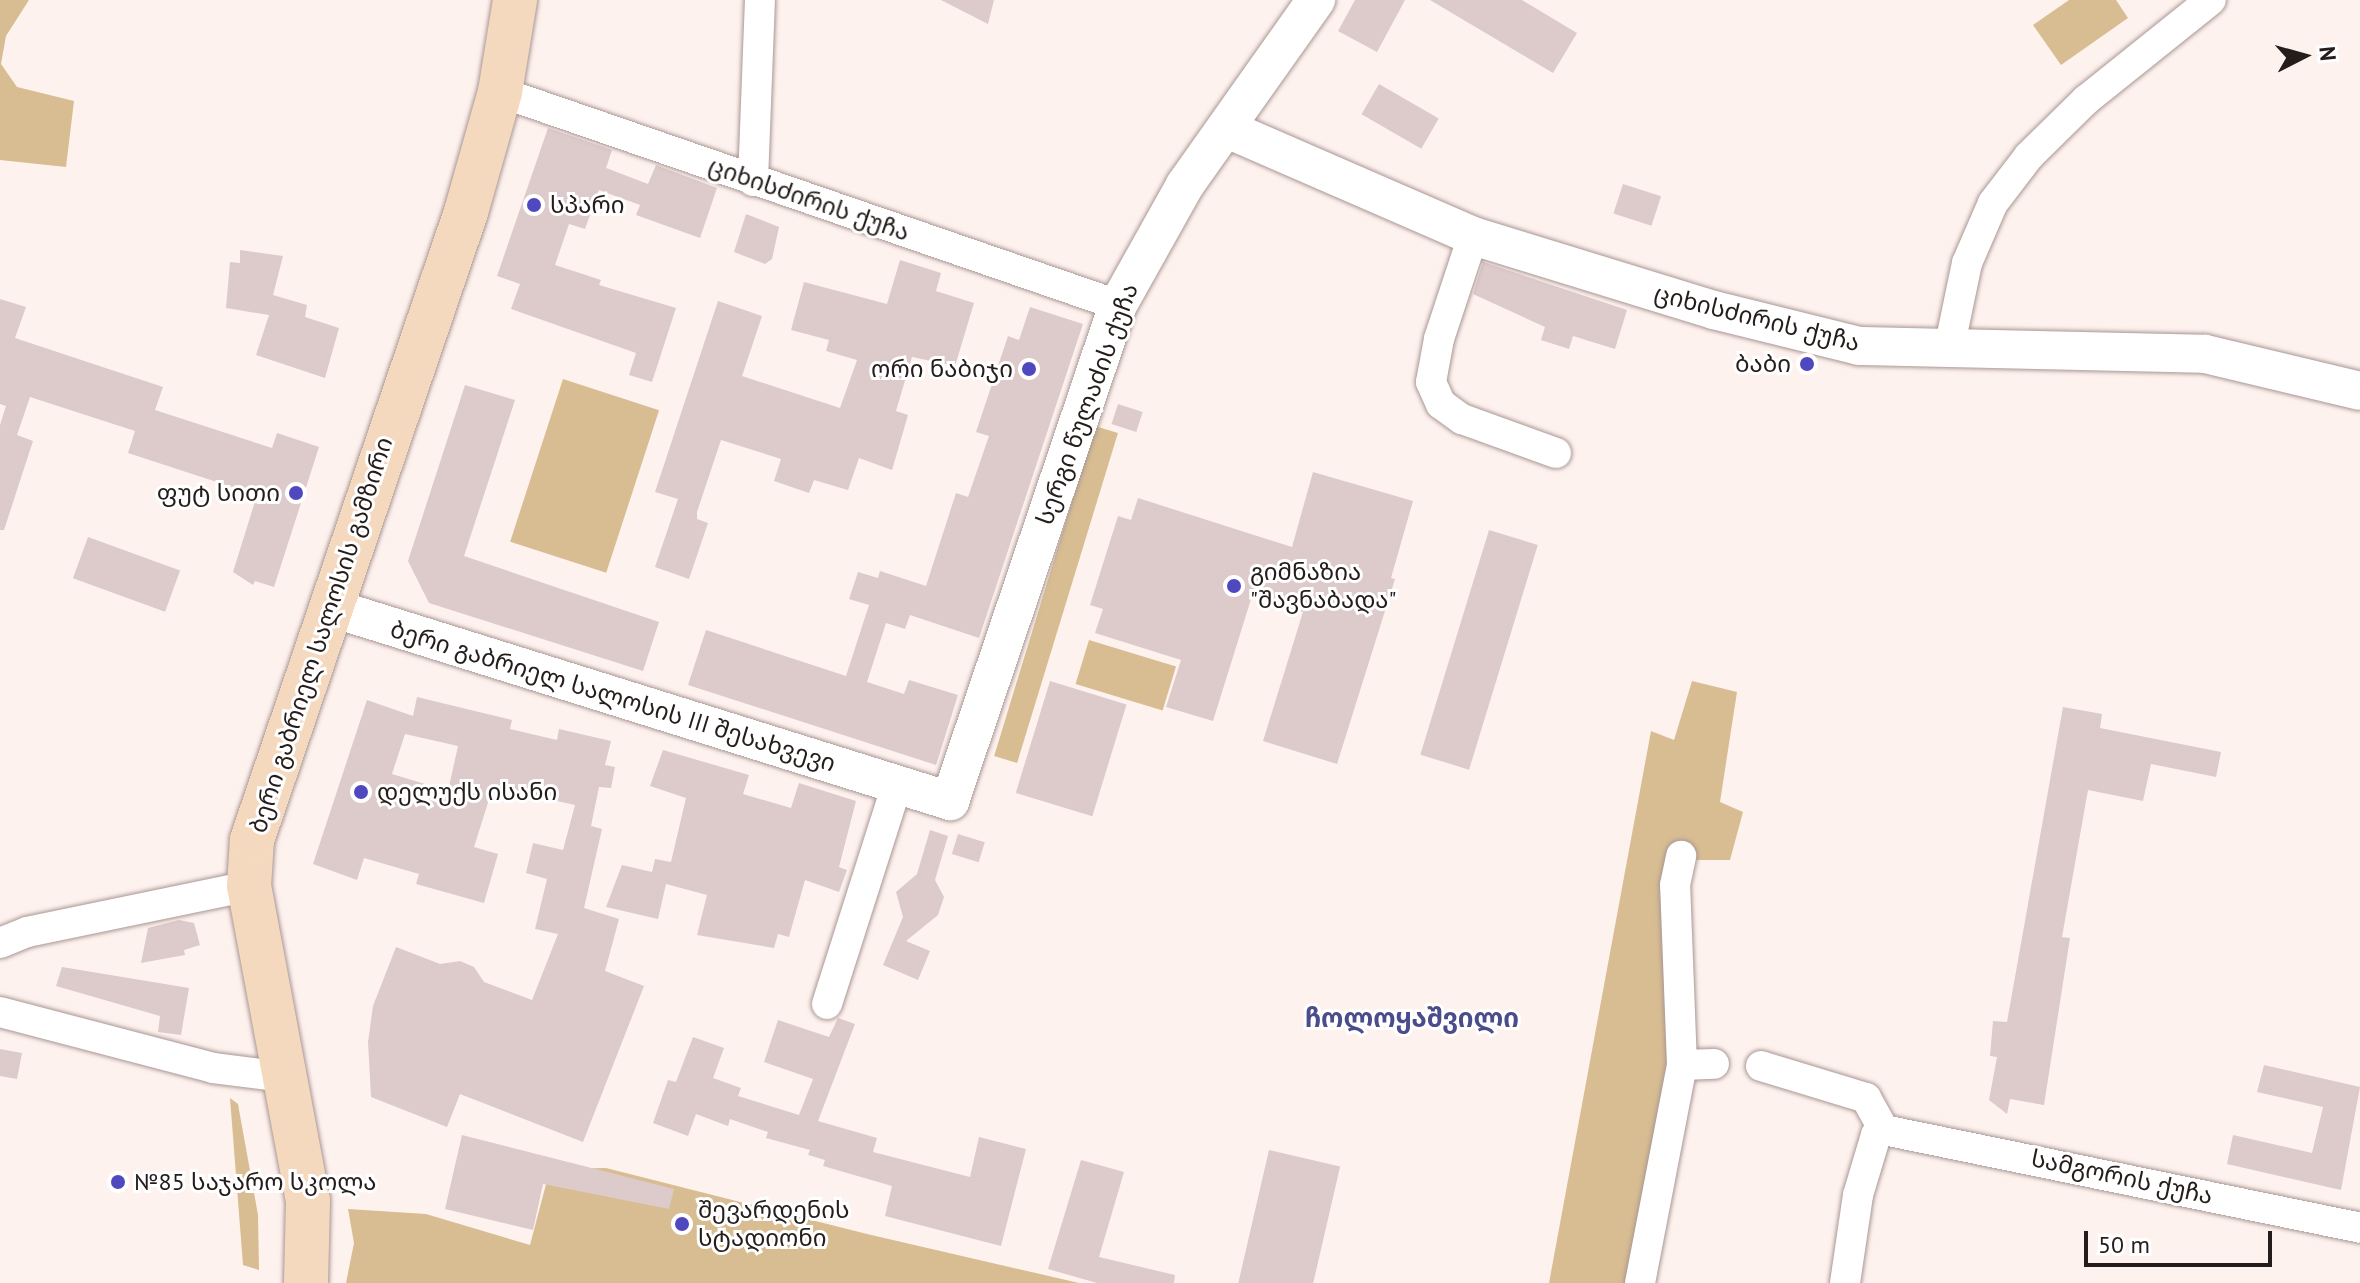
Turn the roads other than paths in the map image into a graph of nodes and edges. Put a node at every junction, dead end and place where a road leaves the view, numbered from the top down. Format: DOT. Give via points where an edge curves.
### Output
graph roads {
  1 [pos="515,0"];
  2 [pos="760,0"];
  3 [pos="1316,0"];
  4 [pos="2211,0"];
  5 [pos="500,92"];
  6 [pos="1227,129"];
  7 [pos="753,181"];
  8 [pos="1473,236"];
  9 [pos="1118,305"];
  10 [pos="1949,349"];
  11 [pos="2360,391"];
  12 [pos="1556,453"];
  13 [pos="329,607"];
  14 [pos="897,784"];
  15 [pos="950,801"];
  16 [pos="1681,856"];
  17 [pos="249,886"];
  18 [pos="0,943"];
  19 [pos="827,1004"];
  20 [pos="0,1012"];
  21 [pos="1714,1064"];
  22 [pos="1682,1065"];
  23 [pos="1761,1066"];
  24 [pos="285,1077"];
  25 [pos="1884,1130"];
  26 [pos="2360,1228"];
  27 [pos="306,1283"];
  28 [pos="1640,1283"];
  29 [pos="1845,1283"];
  1 -- 5 [label="main road, ბერი გაბრიელ სალოსის გამზირი"];
  2 -- 7 [label="street"];
  3 -- 6 [label="street, სერგი წულაძის ქუჩა"];
  4 -- 10 [label="street" via="2086,100 2029,156 1993,203 1967,263"];
  5 -- 7 [label="street, ციხისძირის ქუჩა"];
  5 -- 13 [label="main road, ბერი გაბრიელ სალოსის გამზირი" via="466,212"];
  6 -- 8 [label="street, ციხისძირის ქუჩა"];
  6 -- 9 [label="street, სერგი წულაძის ქუჩა" via="1177,197"];
  7 -- 9 [label="street, ციხისძირის ქუჩა"];
  8 -- 10 [label="street, ციხისძირის ქუჩა" via="1714,310 1845,342"];
  8 -- 12 [label="street" via="1439,339 1431,382 1441,404 1462,419"];
  9 -- 15 [label="street, სერგი წულაძის ქუჩა"];
  10 -- 11 [label="street, ციხისძირის ქუჩა" via="2205,354"];
  13 -- 14 [label="street, ბერი გაბრიელ სალოსის III შესახვევი"];
  13 -- 17 [label="main road, ბერი გაბრიელ სალოსის გამზირი" via="252,840"];
  14 -- 15 [label="street, ბერი გაბრიელ სალოსის III შესახვევი"];
  14 -- 19 [label="street"];
  16 -- 22 [label="street" via="1675,901"];
  17 -- 18 [label="street" via="27,932"];
  17 -- 24 [label="main road, ბერი გაბრიელ სალოსის გამზირი"];
  20 -- 24 [label="street" via="213,1068"];
  21 -- 22 [label="street"];
  22 -- 28 [label="street"];
  23 -- 25 [label="street" via="1866,1098"];
  24 -- 27 [label="main road, ბერი გაბრიელ სალოსის გამზირი" via="308,1201"];
  25 -- 26 [label="street, სამგორის ქუჩა"];
  25 -- 29 [label="street" via="1876,1135 1858,1195"];
}
